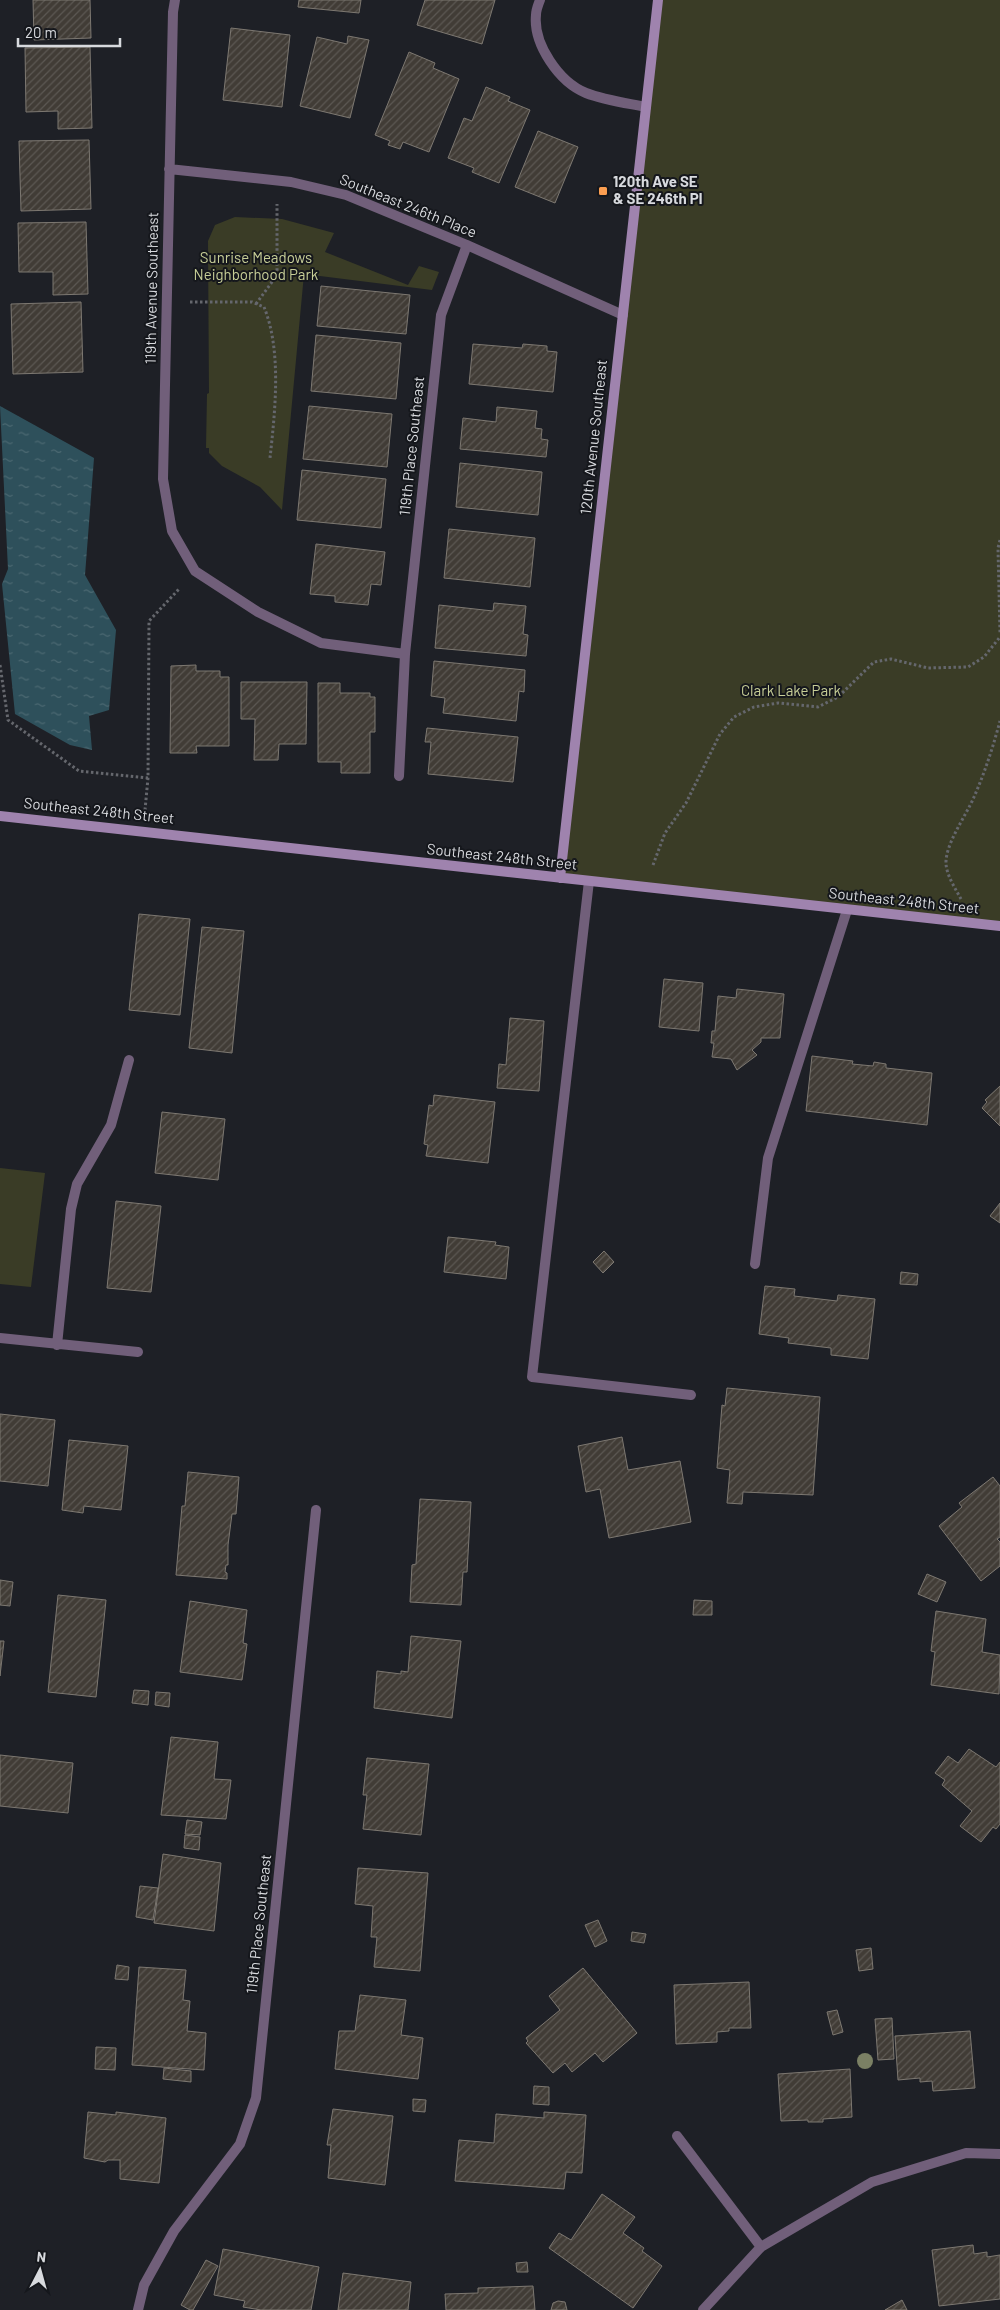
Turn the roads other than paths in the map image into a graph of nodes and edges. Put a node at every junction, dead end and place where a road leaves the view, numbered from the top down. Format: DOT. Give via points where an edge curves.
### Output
graph roads {
  1 [pos="176,0"];
  2 [pos="540,0"];
  3 [pos="658,0"];
  4 [pos="646,107"];
  5 [pos="169,169"];
  6 [pos="468,246"];
  7 [pos="623,315"];
  8 [pos="405,654"];
  9 [pos="399,776"];
  10 [pos="0,816"];
  11 [pos="560,878"];
  12 [pos="589,881"];
  13 [pos="847,910"];
  14 [pos="1000,926"];
  15 [pos="129,1060"];
  16 [pos="755,1264"];
  17 [pos="0,1338"];
  18 [pos="57,1344"];
  19 [pos="138,1352"];
  20 [pos="691,1395"];
  21 [pos="316,1510"];
  22 [pos="677,2136"];
  23 [pos="1000,2154"];
  24 [pos="761,2247"];
  25 [pos="138,2310"];
  26 [pos="703,2310"];
  1 -- 5 [label="street, 119th Avenue Southeast" via="173,12"];
  2 -- 4 [label="street" via="536,16 538,35 562,77 585,92"];
  3 -- 4 [label="street, 120th Avenue Southeast"];
  4 -- 7 [label="street, 120th Avenue Southeast"];
  5 -- 6 [label="street, Southeast 246th Place" via="277,180 346,195"];
  5 -- 8 [label="street, 119th Avenue Southeast" via="163,479 172,531 195,571 258,612 321,643"];
  6 -- 7 [label="street, Southeast 246th Place"];
  6 -- 8 [label="street, 119th Place Southeast" via="441,315"];
  7 -- 11 [label="street, 120th Avenue Southeast"];
  8 -- 9 [label="street, 119th Place Southeast"];
  10 -- 11 [label="street, Southeast 248th Street"];
  11 -- 12 [label="street, Southeast 248th Street"];
  12 -- 13 [label="street, Southeast 248th Street"];
  12 -- 20 [label="street" via="532,1377"];
  13 -- 14 [label="street, Southeast 248th Street"];
  13 -- 16 [label="street" via="768,1158"];
  15 -- 18 [label="street" via="111,1125 77,1184 71,1209"];
  17 -- 18 [label="street"];
  18 -- 19 [label="street"];
  21 -- 25 [label="street, 119th Place Southeast" via="256,2098 240,2144 174,2231 144,2285"];
  22 -- 24 [label="street"];
  23 -- 24 [label="street" via="966,2153 872,2182"];
  24 -- 26 [label="street"];
}
